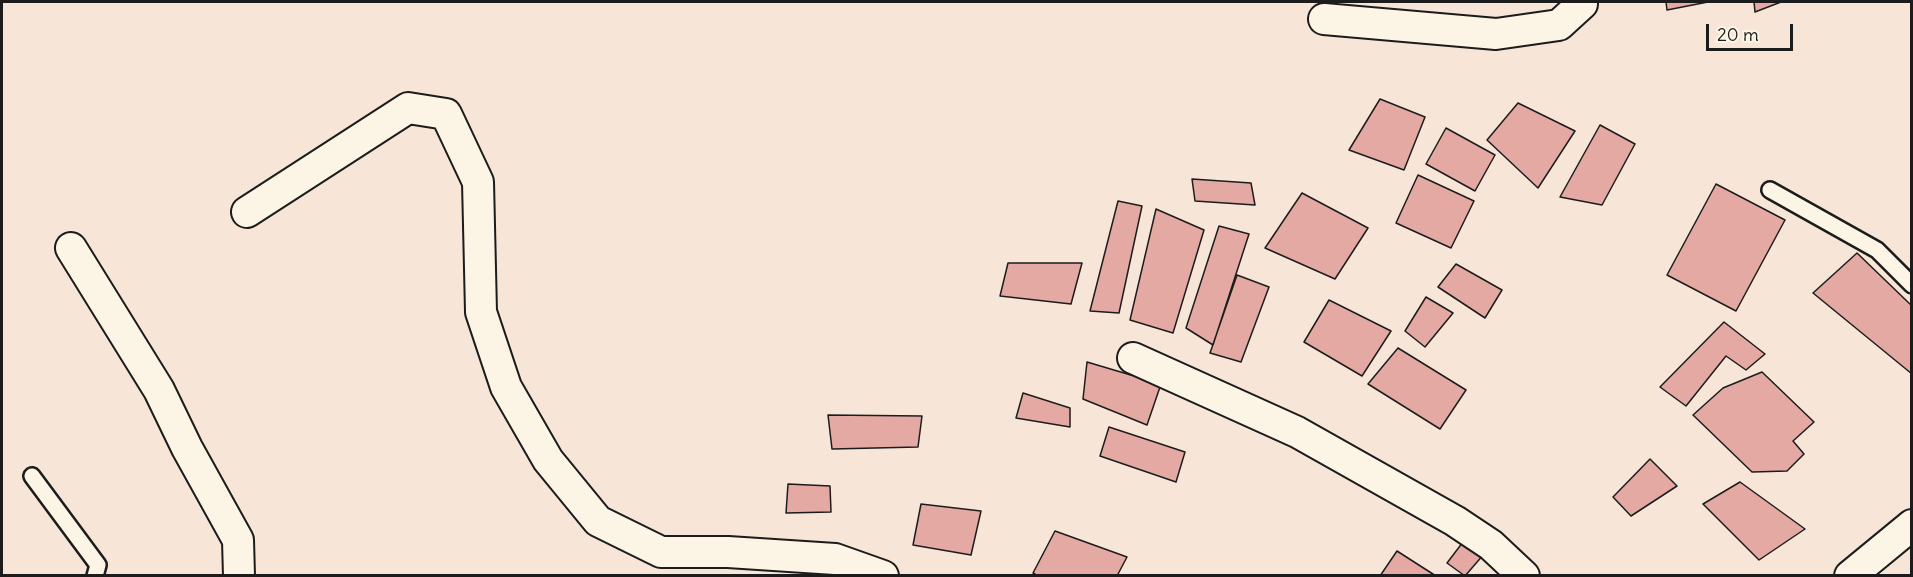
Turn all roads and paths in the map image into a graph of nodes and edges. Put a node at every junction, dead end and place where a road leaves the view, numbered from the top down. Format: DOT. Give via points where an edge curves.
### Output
graph roads {
  1 [pos="1582,2"];
  2 [pos="1324,19"];
  3 [pos="1770,190"];
  4 [pos="247,212"];
  5 [pos="71,248"];
  6 [pos="1911,285"];
  7 [pos="1133,358"];
  8 [pos="32,476"];
  9 [pos="1911,525"];
  10 [pos="95,576"];
  11 [pos="239,576"];
  12 [pos="883,576"];
  13 [pos="1524,576"];
  14 [pos="1850,576"];
  1 -- 2 [label="street" via="1559,25 1496,34"];
  3 -- 6 [label="lane" via="1877,250"];
  4 -- 12 [label="street" via="408,108 446,114 478,182 481,312 506,387 548,460 598,521 661,552 835,559"];
  5 -- 11 [label="street" via="159,390 238,540"];
  7 -- 13 [label="street" via="1298,432 1455,521 1491,545"];
  8 -- 10 [label="lane" via="98,565"];
  9 -- 14 [label="street"];
}
